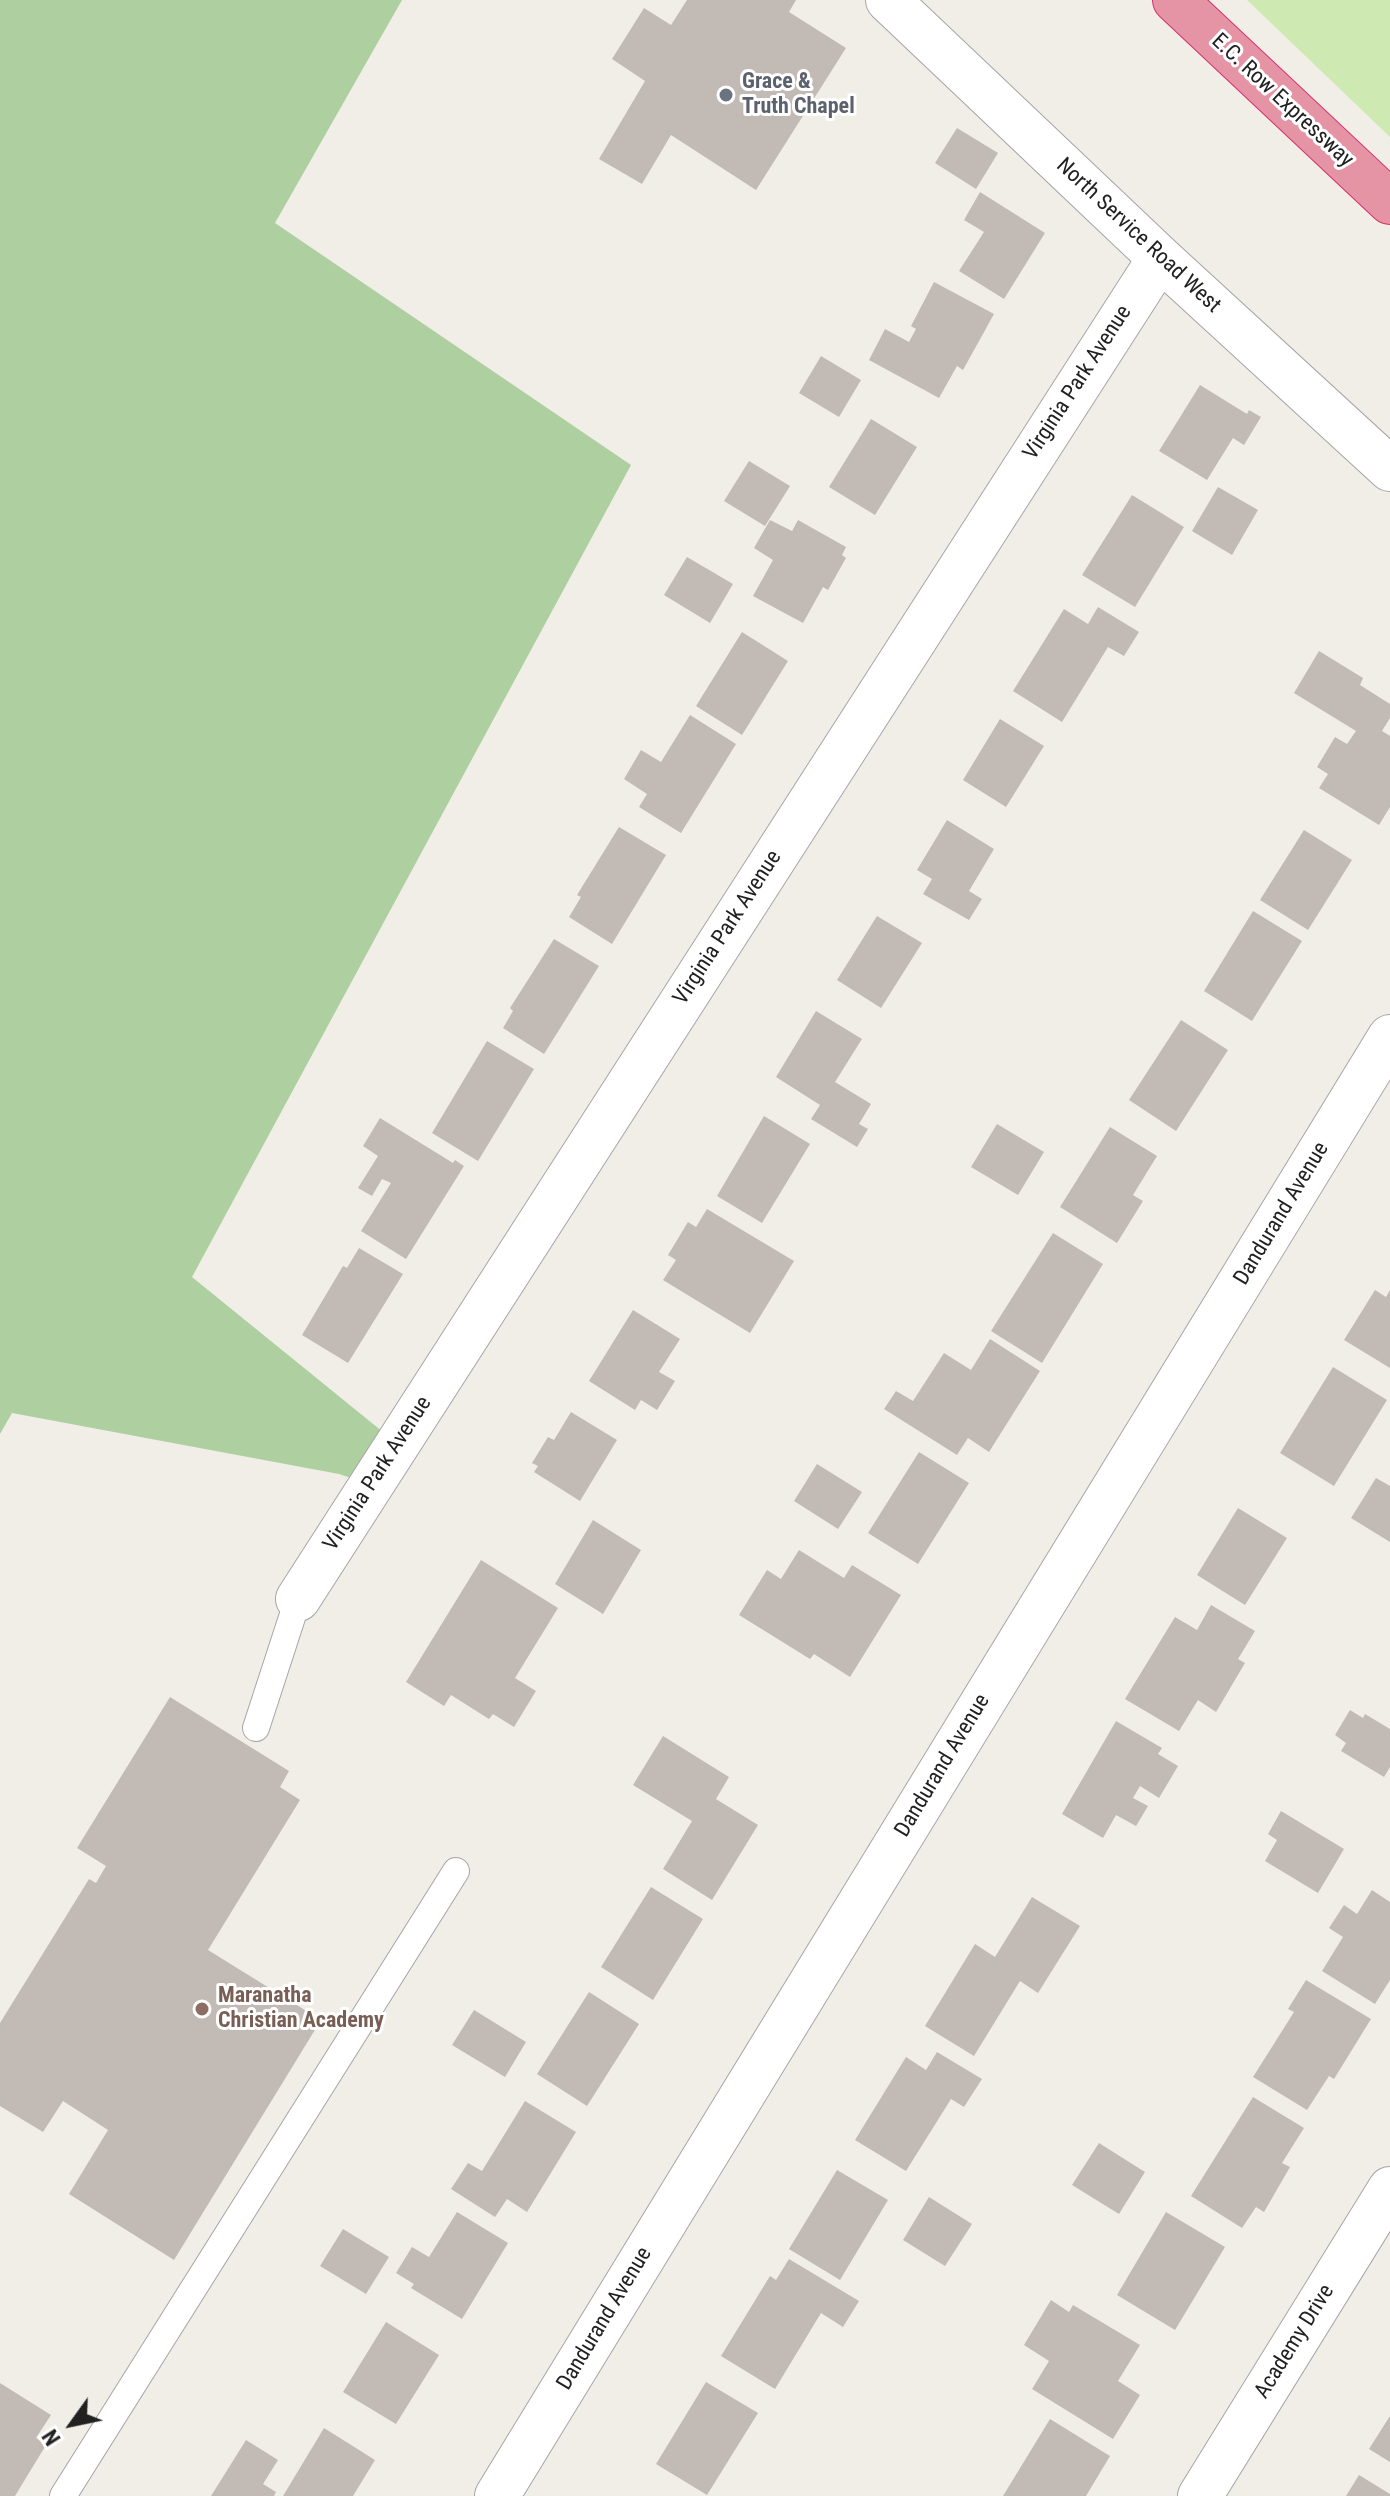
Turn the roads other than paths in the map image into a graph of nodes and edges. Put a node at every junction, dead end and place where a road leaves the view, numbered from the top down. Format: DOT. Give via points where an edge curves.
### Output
graph roads {
  1 [pos="888,0"];
  2 [pos="1175,0"];
  3 [pos="1390,202"];
  4 [pos="1160,258"];
  5 [pos="1390,469"];
  6 [pos="1390,1037"];
  7 [pos="298,1599"];
  8 [pos="256,1728"];
  9 [pos="456,1871"];
  10 [pos="1390,2189"];
  11 [pos="63,2496"];
  12 [pos="497,2496"];
  13 [pos="1200,2496"];
  1 -- 4 [label="street, North Service Road West"];
  2 -- 3 [label="highway, E.C. Row Expressway"];
  4 -- 5 [label="street, North Service Road West"];
  4 -- 7 [label="street, Virginia Park Avenue"];
  6 -- 12 [label="street, Dandurand Avenue"];
  7 -- 8 [label="lane"];
  9 -- 11 [label="lane"];
  10 -- 13 [label="street, Academy Drive"];
}
